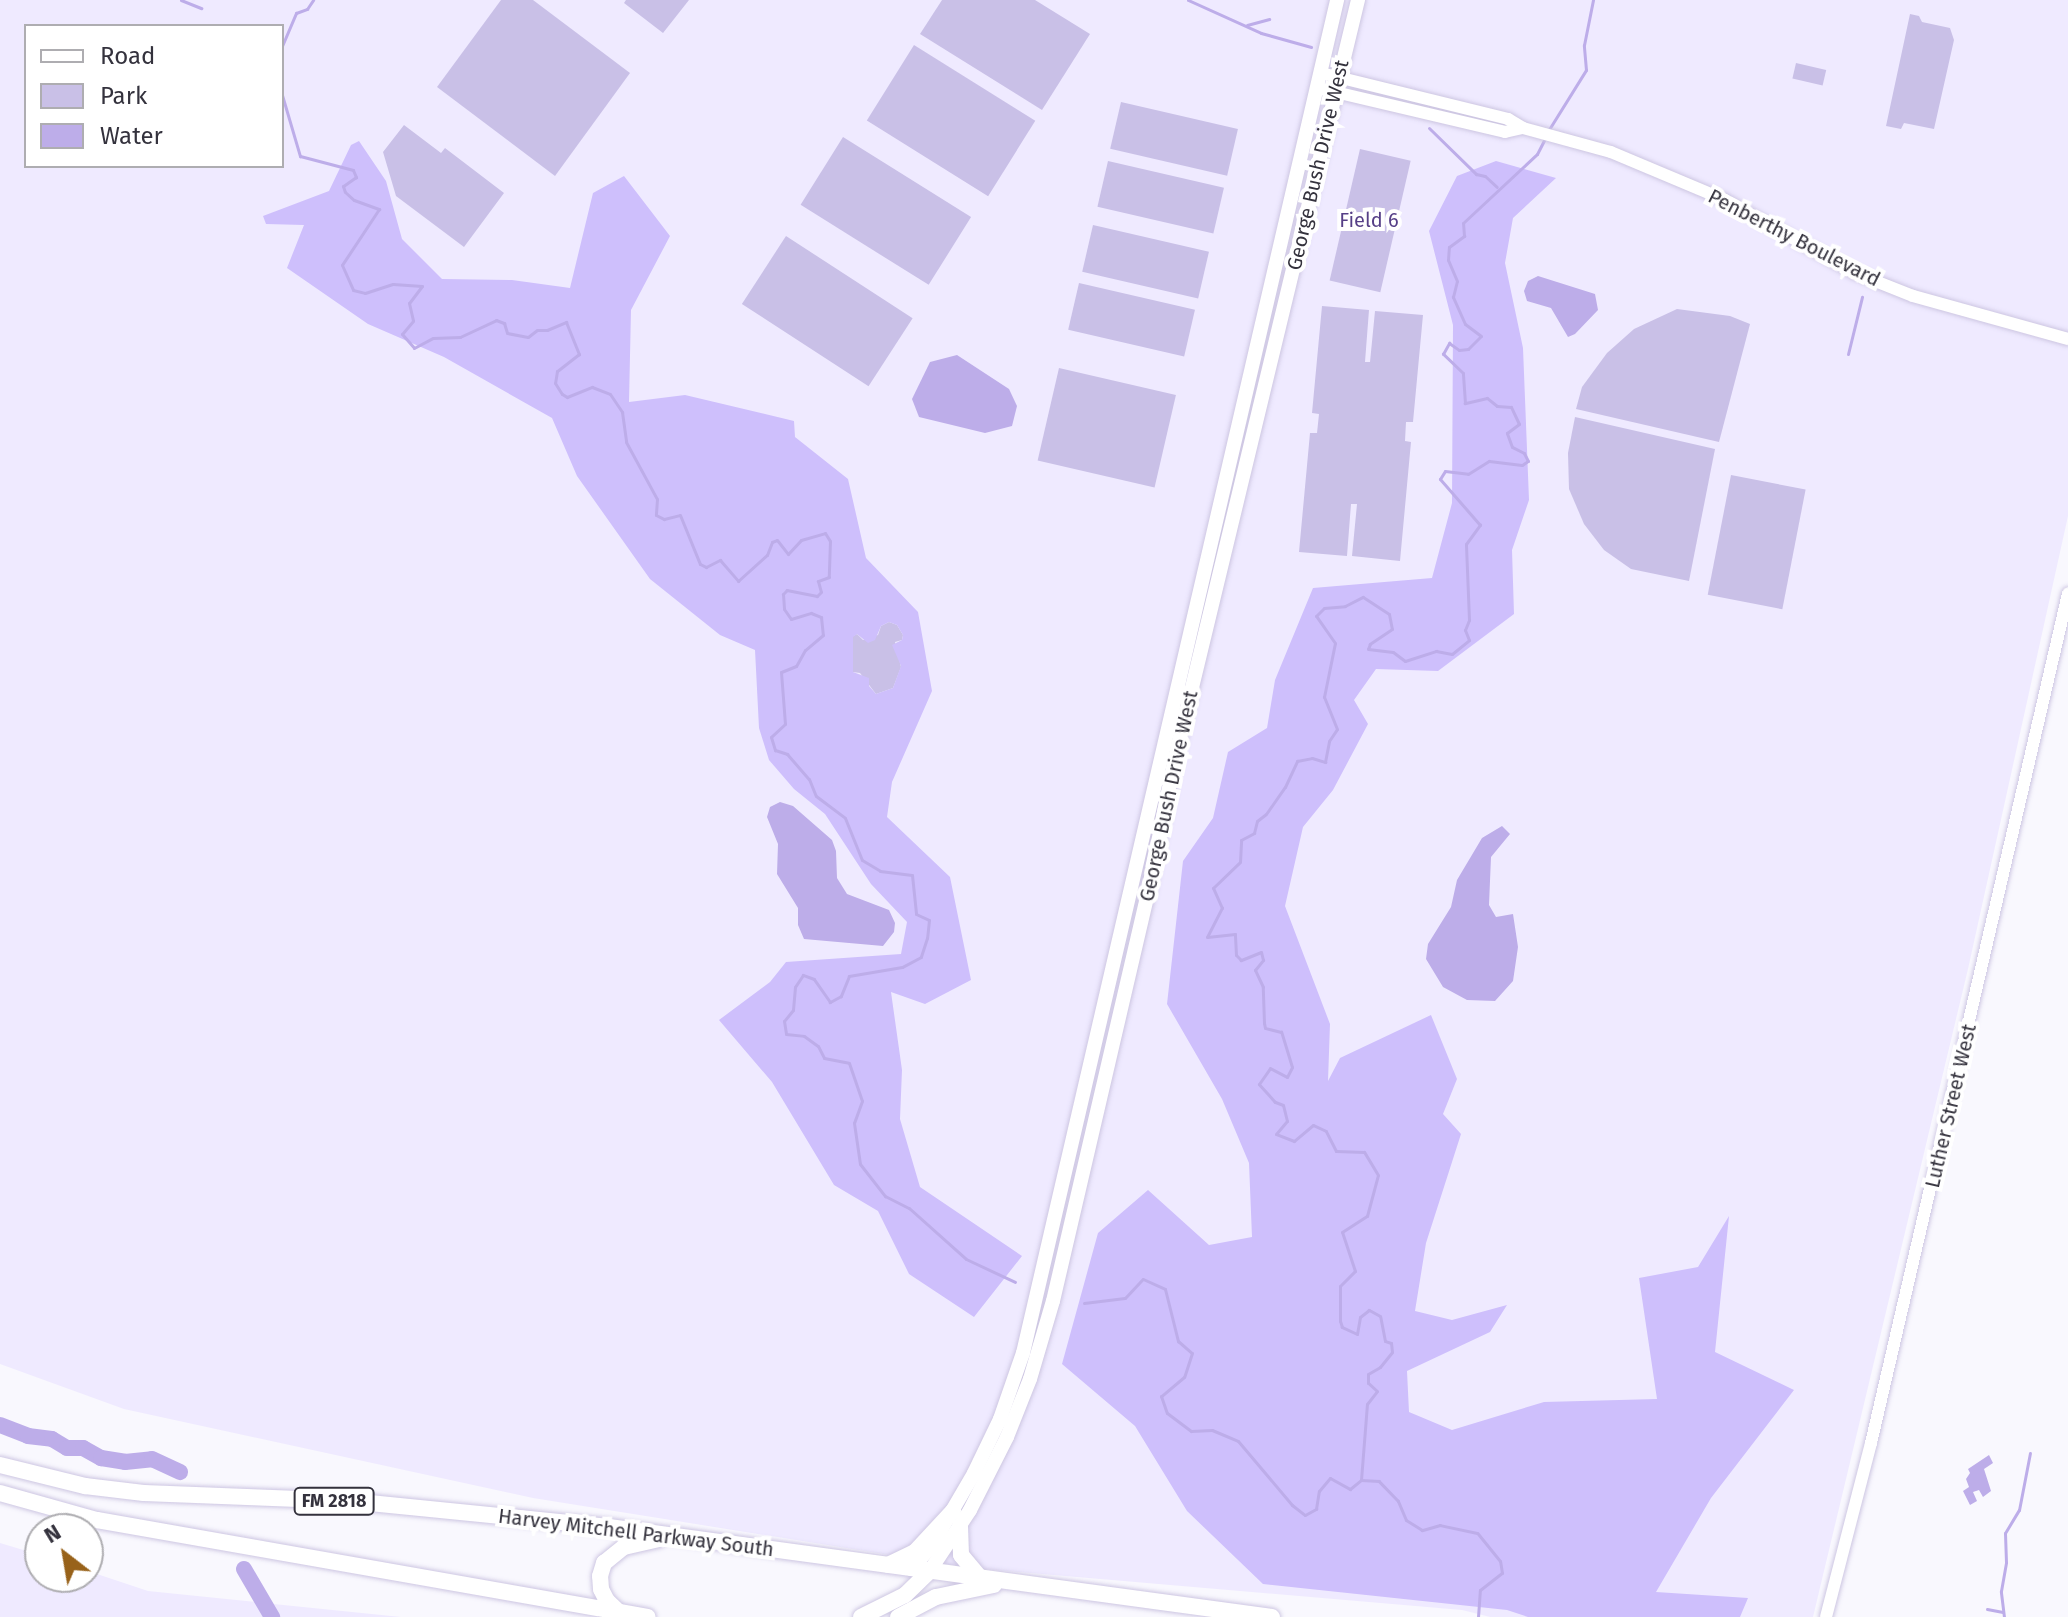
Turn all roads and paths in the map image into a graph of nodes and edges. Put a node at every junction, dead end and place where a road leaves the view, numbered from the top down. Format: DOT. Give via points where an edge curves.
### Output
graph roads {
  1 [pos="1337,0"];
  2 [pos="1358,0"];
  3 [pos="1321,73"];
  4 [pos="1336,85"];
  5 [pos="1318,88"];
  6 [pos="2068,339"];
  7 [pos="2068,594"];
  8 [pos="0,1465"];
  9 [pos="0,1493"];
  10 [pos="956,1518"];
  11 [pos="669,1536"];
  12 [pos="886,1566"];
  13 [pos="911,1569"];
  14 [pos="929,1572"];
  15 [pos="980,1578"];
  16 [pos="1011,1582"];
  17 [pos="1168,1603"];
  18 [pos="620,1613"];
  19 [pos="648,1617"];
  20 [pos="861,1617"];
  21 [pos="898,1617"];
  22 [pos="1182,1617"];
  23 [pos="1272,1617"];
  24 [pos="1826,1617"];
  1 -- 3 [label="main road, George Bush Drive West"];
  2 -- 4 [label="main road, George Bush Drive West"];
  3 -- 4 [label="street, Penberthy Boulevard"];
  3 -- 5 [label="main road, George Bush Drive West"];
  4 -- 5 [label="street, Penberthy Boulevard"];
  4 -- 6 [label="street, Penberthy Boulevard" via="1508,119 1611,152 1684,181 1855,273 1913,296"];
  4 -- 10 [label="main road, George Bush Drive West" via="1175,758 1053,1301 1018,1411 990,1472"];
  5 -- 10 [label="main road, George Bush Drive West" via="1039,1294 1007,1400"];
  7 -- 24 [label="street, Luther Street West" via="1882,1398"];
  8 -- 11 [label="highway, Harvey Mitchell Parkway South / FM 2818" via="129,1491 350,1501"];
  9 -- 18 [label="highway" via="97,1520"];
  10 -- 12 [label="highway" via="915,1552"];
  10 -- 13 [label="main road, George Bush Drive West"];
  10 -- 14 [label="main road, George Bush Drive West"];
  10 -- 15 [label="highway" via="961,1555"];
  11 -- 12 [label="highway, Harvey Mitchell Parkway South / FM 2818"];
  11 -- 18 [label="highway" via="624,1547 604,1563 601,1589"];
  12 -- 13 [label="highway, Harvey Mitchell Parkway South / FM 2818"];
  13 -- 14 [label="highway, Harvey Mitchell Parkway South / FM 2818"];
  14 -- 15 [label="highway, Harvey Mitchell Parkway South / FM 2818"];
  14 -- 20 [label="highway" via="905,1595"];
  15 -- 16 [label="highway, Harvey Mitchell Parkway South / FM 2818"];
  16 -- 17 [label="highway, Harvey Mitchell Parkway South / FM 2818"];
  16 -- 21 [label="highway" via="936,1597"];
  17 -- 22 [label="highway"];
  17 -- 23 [label="highway, Harvey Mitchell Parkway South / FM 2818"];
  18 -- 19 [label="highway"];
}
